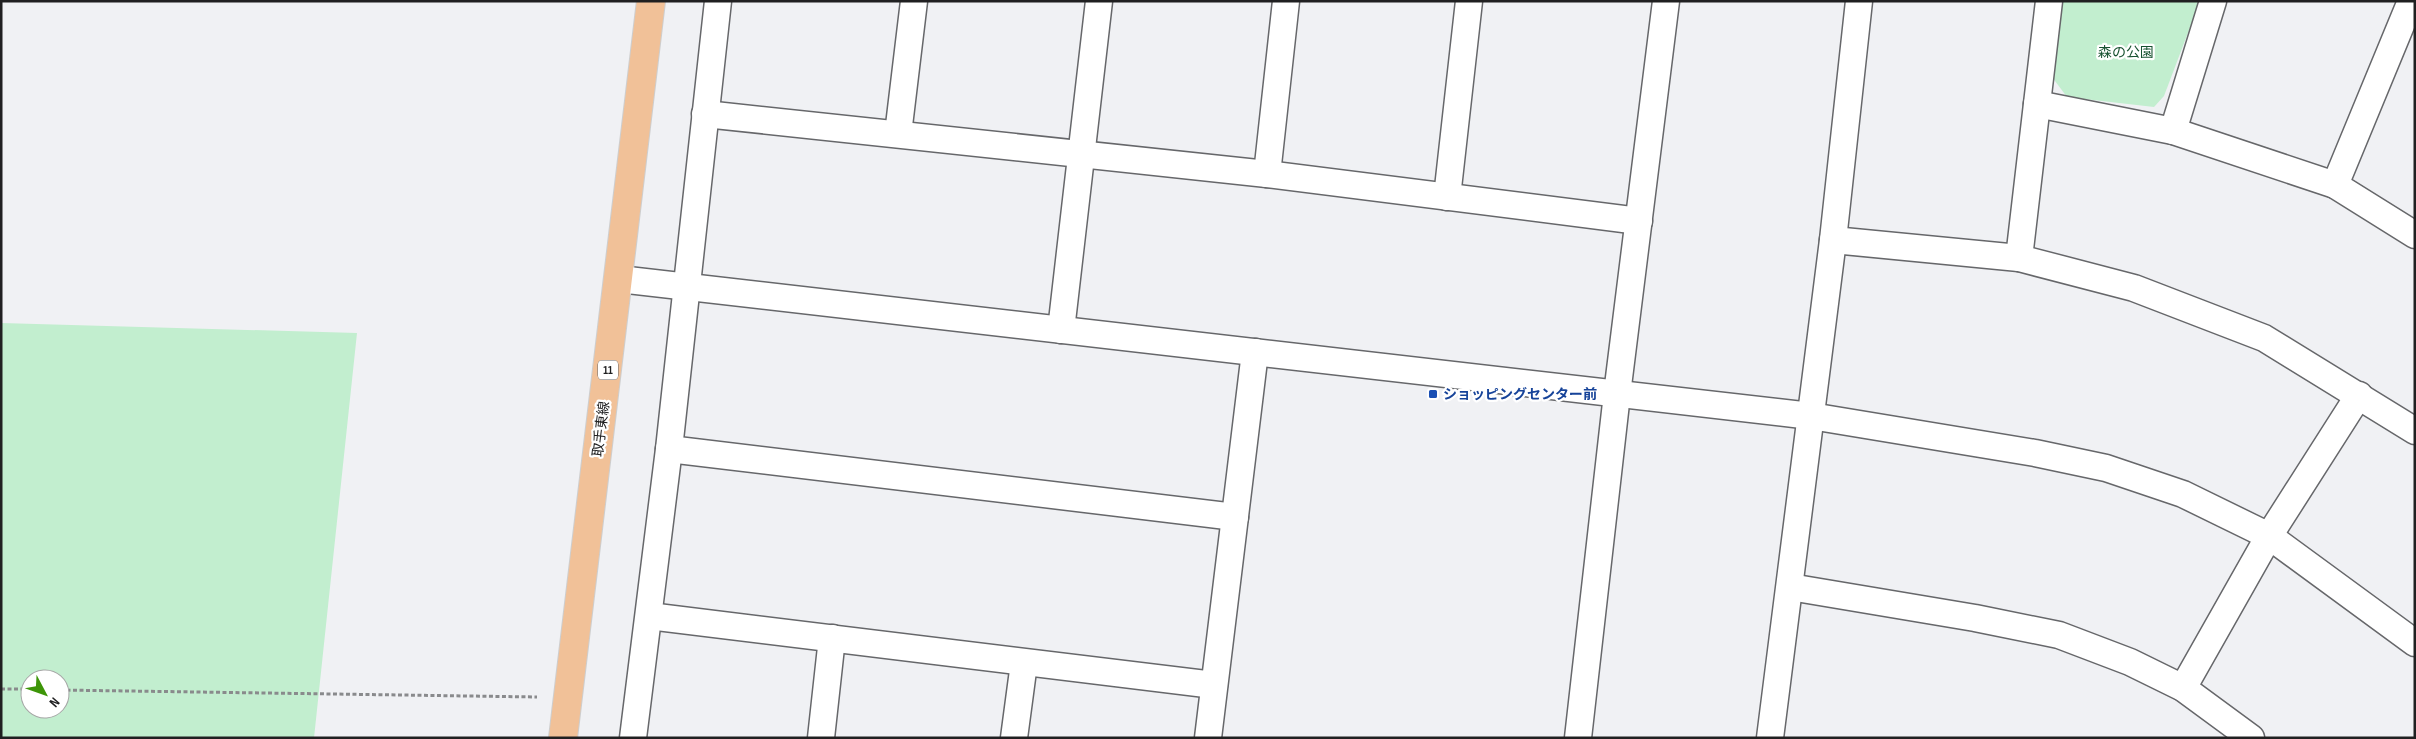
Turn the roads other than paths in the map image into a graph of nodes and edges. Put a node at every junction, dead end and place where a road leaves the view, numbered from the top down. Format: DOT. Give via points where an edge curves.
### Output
graph roads {
  1 [pos="651,1"];
  2 [pos="718,1"];
  3 [pos="914,1"];
  4 [pos="1099,1"];
  5 [pos="1286,1"];
  6 [pos="1469,1"];
  7 [pos="1666,1"];
  8 [pos="1859,1"];
  9 [pos="2049,1"];
  10 [pos="2213,1"];
  11 [pos="2411,1"];
  12 [pos="2038,104"];
  13 [pos="705,114"];
  14 [pos="2173,131"];
  15 [pos="898,134"];
  16 [pos="1081,154"];
  17 [pos="1266,174"];
  18 [pos="2335,185"];
  19 [pos="1447,197"];
  20 [pos="1640,221"];
  21 [pos="2415,235"];
  22 [pos="1833,240"];
  23 [pos="2019,258"];
  24 [pos="619,278"];
  25 [pos="688,286"];
  26 [pos="1061,330"];
  27 [pos="1255,352"];
  28 [pos="1617,394"];
  29 [pos="2359,395"];
  30 [pos="1810,416"];
  31 [pos="2415,431"];
  32 [pos="670,449"];
  33 [pos="1235,517"];
  34 [pos="2270,536"];
  35 [pos="1790,587"];
  36 [pos="649,616"];
  37 [pos="832,638"];
  38 [pos="2415,643"];
  39 [pos="1024,663"];
  40 [pos="1214,685"];
  41 [pos="2183,688"];
  42 [pos="563,738"];
  43 [pos="633,738"];
  44 [pos="821,738"];
  45 [pos="1014,738"];
  46 [pos="1208,738"];
  47 [pos="1578,738"];
  48 [pos="1770,738"];
  49 [pos="2251,738"];
  1 -- 24 [label="main road, 取手東線 / 11"];
  2 -- 13 [label="street"];
  3 -- 15 [label="street"];
  4 -- 16 [label="street"];
  5 -- 17 [label="street"];
  6 -- 19 [label="street"];
  7 -- 20 [label="street"];
  8 -- 22 [label="street"];
  9 -- 12 [label="street"];
  10 -- 14 [label="street"];
  11 -- 18 [label="street"];
  12 -- 14 [label="street"];
  12 -- 23 [label="street"];
  13 -- 15 [label="street"];
  13 -- 25 [label="street"];
  14 -- 18 [label="street"];
  15 -- 16 [label="street"];
  16 -- 17 [label="street"];
  16 -- 26 [label="street"];
  17 -- 19 [label="street"];
  18 -- 21 [label="street"];
  19 -- 20 [label="street"];
  20 -- 28 [label="street"];
  22 -- 23 [label="street"];
  22 -- 30 [label="street"];
  23 -- 29 [label="street" via="2134,288 2264,338"];
  24 -- 25 [label="street"];
  24 -- 42 [label="main road, 取手東線 / 11"];
  25 -- 26 [label="street"];
  25 -- 32 [label="street"];
  26 -- 27 [label="street"];
  27 -- 28 [label="street"];
  27 -- 33 [label="street"];
  28 -- 30 [label="street"];
  28 -- 47 [label="street"];
  29 -- 31 [label="street"];
  29 -- 34 [label="street"];
  30 -- 34 [label="street" via="2106,468 2183,494"];
  30 -- 35 [label="street"];
  32 -- 33 [label="street"];
  32 -- 36 [label="street"];
  33 -- 40 [label="street"];
  34 -- 38 [label="street"];
  34 -- 41 [label="street"];
  35 -- 41 [label="street" via="2059,635 2130,662"];
  35 -- 48 [label="street"];
  36 -- 37 [label="street"];
  36 -- 43 [label="street"];
  37 -- 39 [label="street"];
  37 -- 44 [label="street"];
  39 -- 40 [label="street"];
  39 -- 45 [label="street"];
  40 -- 46 [label="street"];
  41 -- 49 [label="street"];
}
